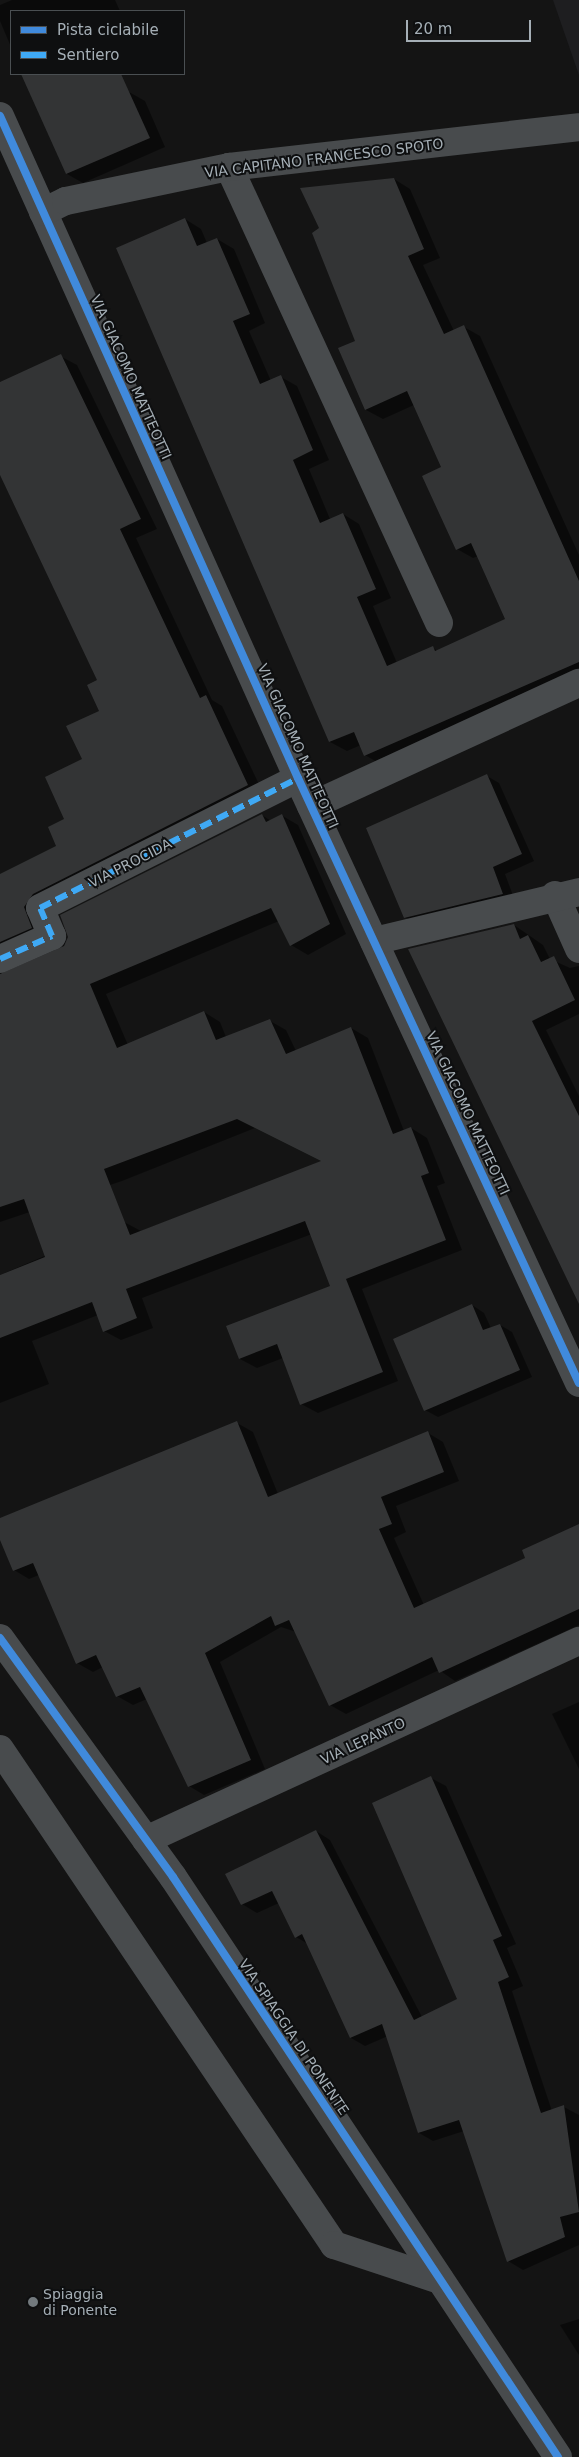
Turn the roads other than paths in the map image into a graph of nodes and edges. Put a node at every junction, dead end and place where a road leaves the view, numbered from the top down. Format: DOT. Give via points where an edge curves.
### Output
graph roads {
  1 [pos="0,116"];
  2 [pos="579,128"];
  3 [pos="229,167"];
  4 [pos="43,212"];
  5 [pos="439,623"];
  6 [pos="579,684"];
  7 [pos="298,778"];
  8 [pos="312,806"];
  9 [pos="567,894"];
  10 [pos="374,941"];
  11 [pos="579,949"];
  12 [pos="0,959"];
  13 [pos="579,1382"];
  14 [pos="0,1638"];
  15 [pos="579,1641"];
  16 [pos="0,1749"];
  17 [pos="146,1840"];
  18 [pos="440,2280"];
  19 [pos="558,2457"];
  1 -- 4 [label="street, VIA GIACOMO MATTEOTTI"];
  2 -- 3 [label="street, VIA CAPITANO FRANCESCO SPOTO"];
  3 -- 4 [label="street, VIA CAPITANO FRANCESCO SPOTO" via="66,201"];
  3 -- 5 [label="street"];
  4 -- 7 [label="street, VIA GIACOMO MATTEOTTI"];
  6 -- 8 [label="street"];
  7 -- 8 [label="street, VIA GIACOMO MATTEOTTI"];
  7 -- 12 [label="street, VIA PROCIDA" via="40,908 52,936"];
  8 -- 10 [label="street, VIA GIACOMO MATTEOTTI"];
  9 -- 10 [label="street"];
  9 -- 11 [label="street"];
  10 -- 13 [label="street, VIA GIACOMO MATTEOTTI"];
  14 -- 17 [label="street, VIA SPIAGGIA DI PONENTE"];
  15 -- 17 [label="street, VIA LEPANTO"];
  16 -- 18 [label="street" via="334,2245"];
  17 -- 18 [label="street, VIA SPIAGGIA DI PONENTE"];
  18 -- 19 [label="street, VIA SPIAGGIA DI PONENTE"];
}
